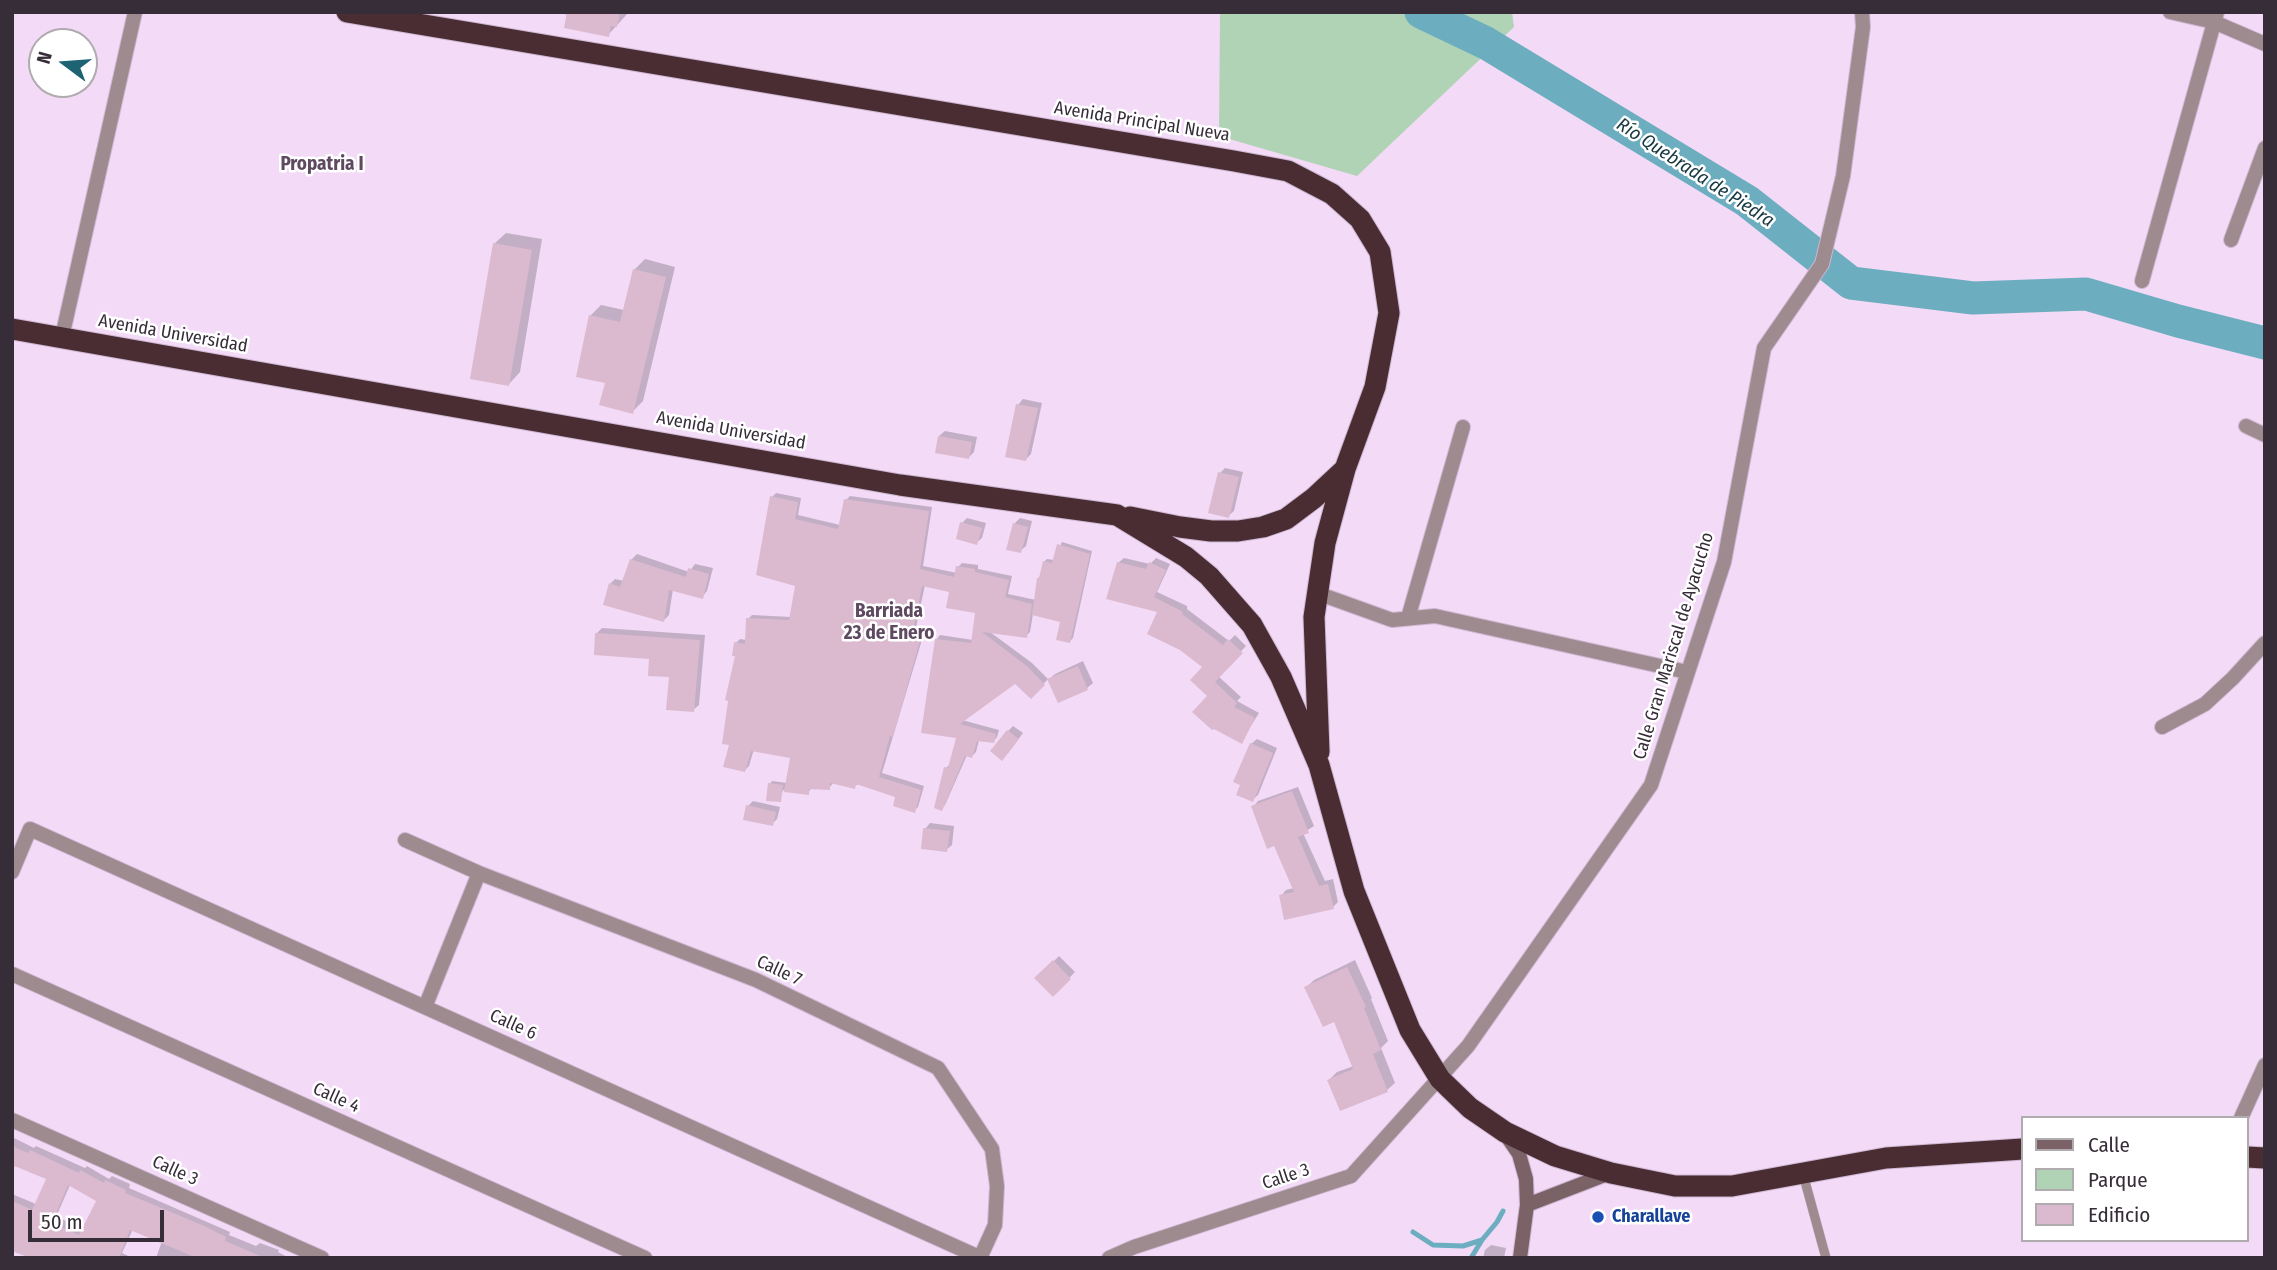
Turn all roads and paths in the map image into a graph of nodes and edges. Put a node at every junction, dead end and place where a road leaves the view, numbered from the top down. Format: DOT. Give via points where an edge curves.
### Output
graph roads {
  1 [pos="135,12"];
  2 [pos="347,12"];
  3 [pos="1862,12"];
  4 [pos="2170,12"];
  5 [pos="2215,17"];
  6 [pos="2265,44"];
  7 [pos="2265,148"];
  8 [pos="2231,240"];
  9 [pos="2142,281"];
  10 [pos="12,329"];
  11 [pos="62,337"];
  12 [pos="2246,426"];
  13 [pos="1463,427"];
  14 [pos="2265,435"];
  15 [pos="1345,469"];
  16 [pos="1117,514"];
  17 [pos="1317,593"];
  18 [pos="1408,618"];
  19 [pos="2265,643"];
  20 [pos="1687,672"];
  21 [pos="2162,727"];
  22 [pos="1320,765"];
  23 [pos="405,840"];
  24 [pos="12,872"];
  25 [pos="479,873"];
  26 [pos="12,974"];
  27 [pos="425,1007"];
  28 [pos="2265,1065"];
  29 [pos="1440,1079"];
  30 [pos="2242,1116"];
  31 [pos="12,1120"];
  32 [pos="1505,1132"];
  33 [pos="2022,1149"];
  34 [pos="1611,1173"];
  35 [pos="1803,1174"];
  36 [pos="1527,1205"];
  37 [pos="322,1258"];
  38 [pos="645,1258"];
  39 [pos="980,1258"];
  40 [pos="1109,1258"];
  41 [pos="1520,1258"];
  42 [pos="1826,1258"];
  1 -- 11 [label="street"];
  2 -- 15 [label="highway, Avenida Principal Nueva" via="1288,171 1332,194 1360,219 1380,252 1389,313 1375,387"];
  3 -- 20 [label="street, Calle Gran Mariscal de Ayacucho" via="1843,176 1822,264 1764,348 1724,562"];
  4 -- 5 [label="street"];
  5 -- 6 [label="street"];
  5 -- 9 [label="street"];
  7 -- 8 [label="street"];
  10 -- 11 [label="highway, Avenida Universidad"];
  11 -- 16 [label="highway, Avenida Universidad" via="900,485"];
  12 -- 14 [label="street"];
  13 -- 18 [label="street"];
  15 -- 16 [label="highway" via="1286,519 1263,527 1211,531"];
  15 -- 17 [label="highway, Avenida Principal Nueva"];
  16 -- 22 [label="highway, Avenida Universidad" via="1186,557 1252,625"];
  17 -- 18 [label="street" via="1392,620"];
  17 -- 22 [label="highway, Avenida Principal Nueva"];
  18 -- 20 [label="street" via="1435,616"];
  19 -- 21 [label="street" via="2205,704"];
  20 -- 29 [label="street, Calle Gran Mariscal de Ayacucho" via="1651,785 1537,950"];
  22 -- 29 [label="highway" via="1354,891 1410,1030"];
  23 -- 25 [label="street, Calle 7"];
  24 -- 27 [label="street, Calle 6" via="30,829"];
  25 -- 27 [label="street"];
  25 -- 39 [label="street, Calle 7" via="755,980 938,1068 992,1149 997,1186 995,1225"];
  26 -- 38 [label="street, Calle 4"];
  27 -- 39 [label="street, Calle 6"];
  28 -- 30 [label="street"];
  29 -- 32 [label="highway" via="1470,1108"];
  29 -- 40 [label="street, Calle 3" via="1350,1176"];
  31 -- 37 [label="street, Calle 3"];
  32 -- 34 [label="highway" via="1555,1156"];
  32 -- 36 [label="street" via="1519,1154"];
  33 -- 35 [label="highway" via="1886,1157"];
  34 -- 35 [label="highway" via="1675,1186 1731,1186"];
  34 -- 36 [label="street"];
  35 -- 42 [label="lane"];
  36 -- 41 [label="street"];
}
